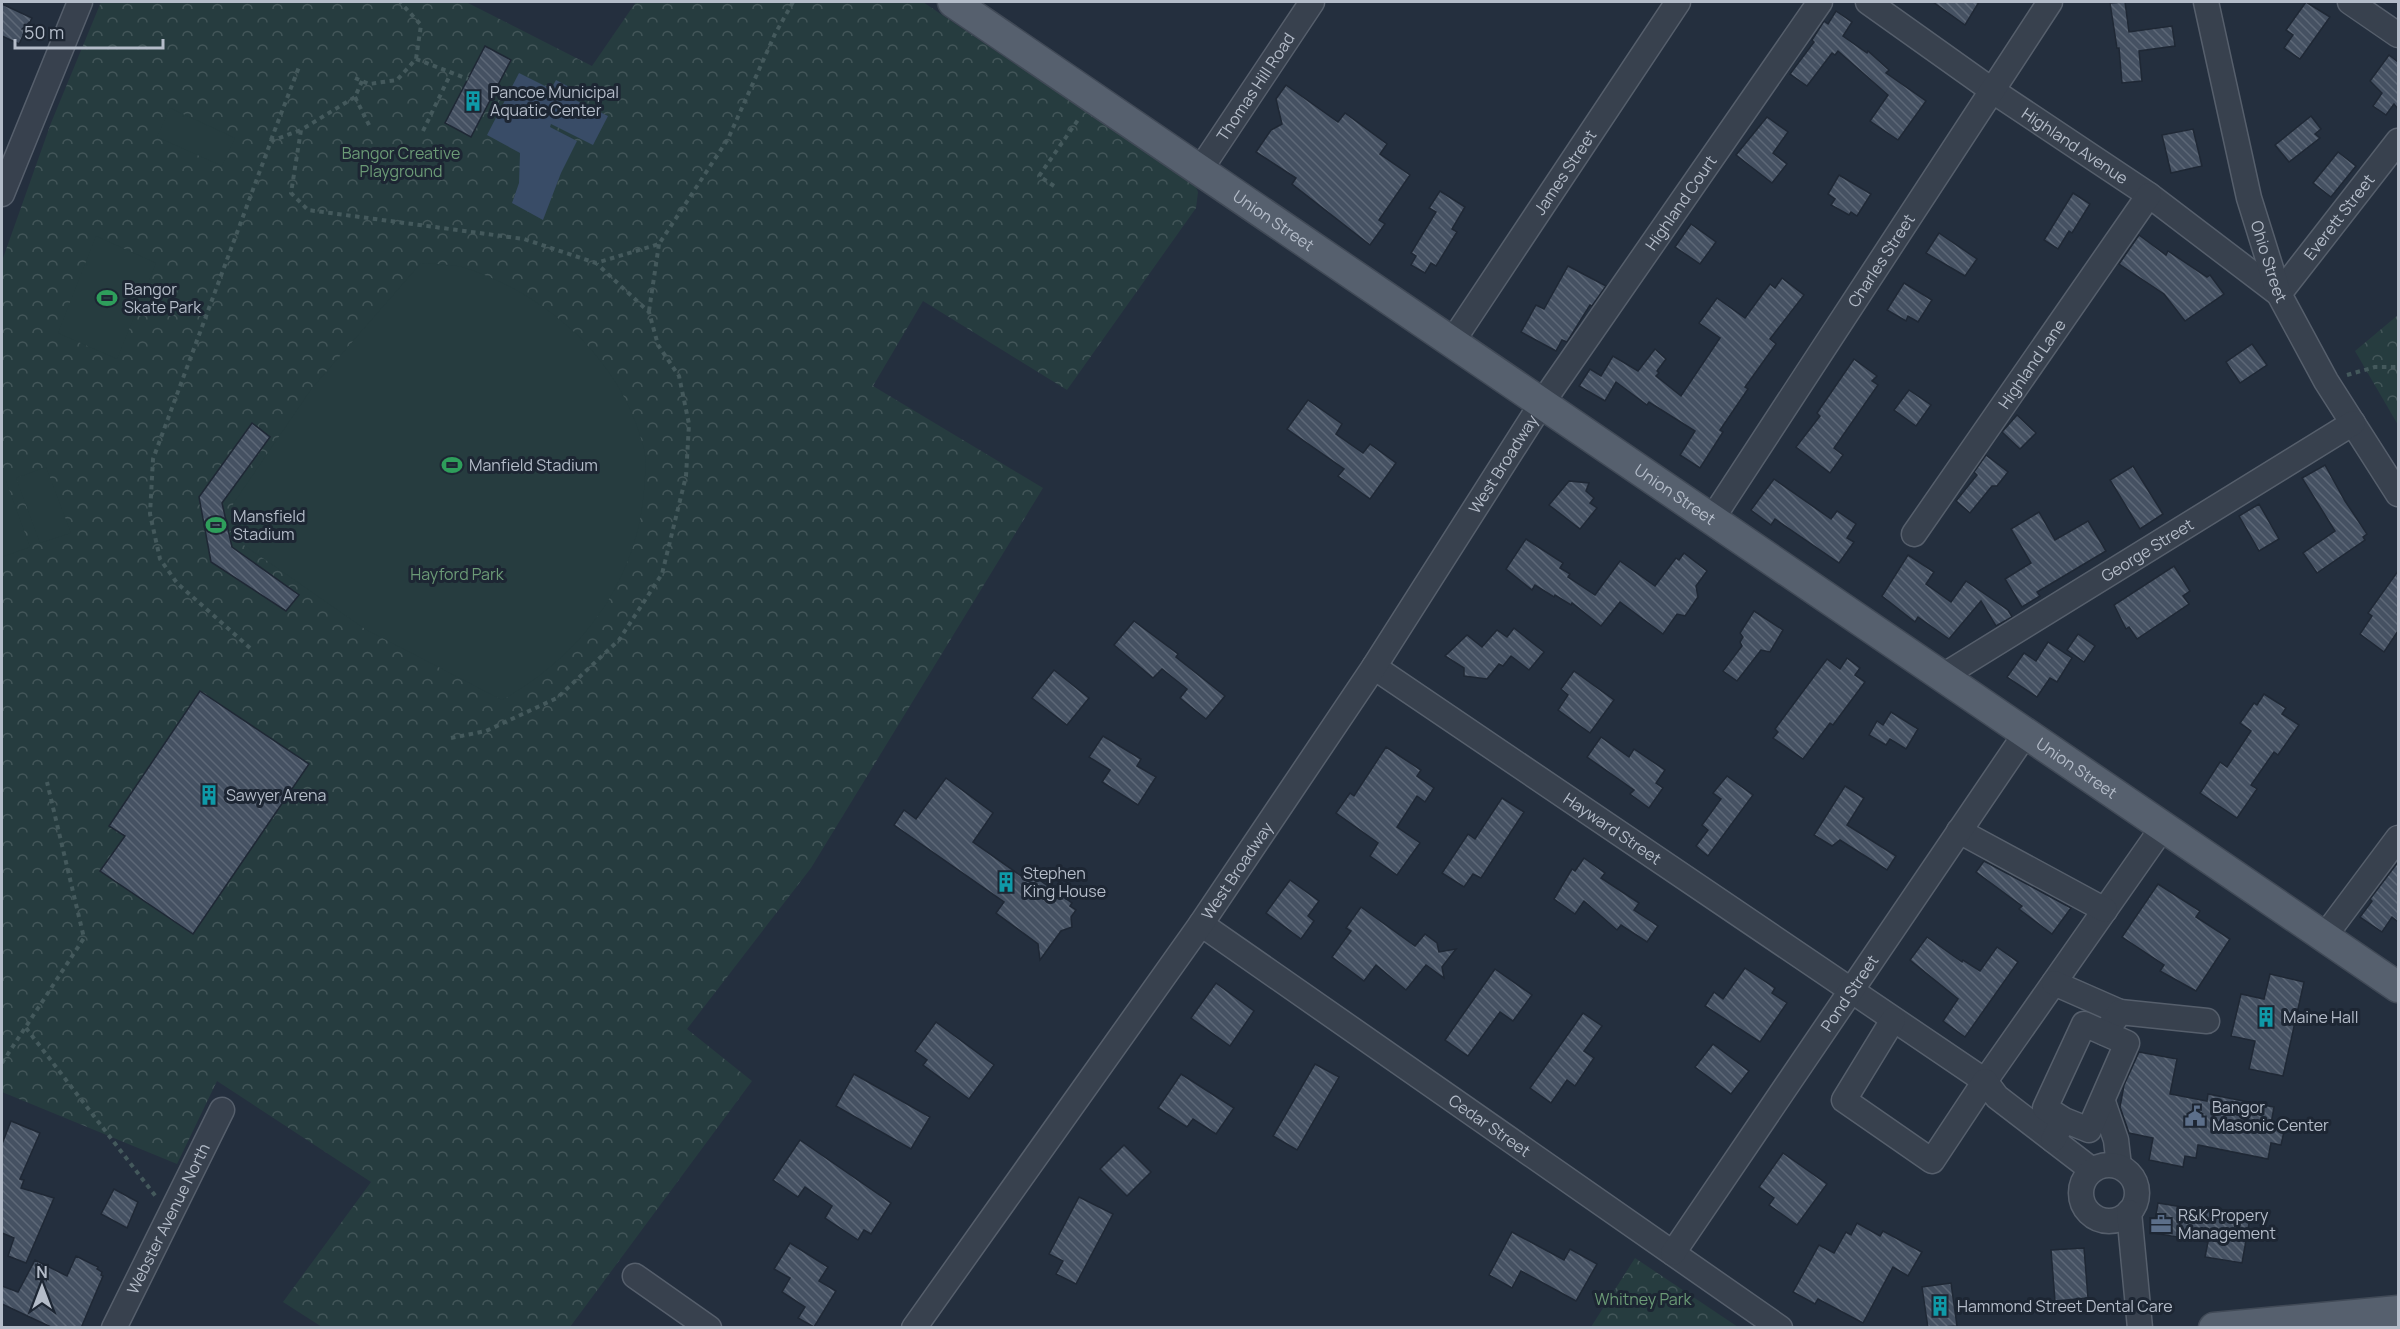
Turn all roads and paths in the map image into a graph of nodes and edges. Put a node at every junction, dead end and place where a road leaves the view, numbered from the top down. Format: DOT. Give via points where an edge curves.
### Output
graph roads {
  1 [pos="80,2"];
  2 [pos="400,2"];
  3 [pos="793,2"];
  4 [pos="1312,2"];
  5 [pos="1678,2"];
  6 [pos="1820,2"];
  7 [pos="1868,2"];
  8 [pos="2050,2"];
  9 [pos="2206,2"];
  10 [pos="2350,2"];
  11 [pos="962,4"];
  12 [pos="2398,35"];
  13 [pos="416,59"];
  14 [pos="299,67"];
  15 [pos="451,73"];
  16 [pos="355,78"];
  17 [pos="468,80"];
  18 [pos="362,81"];
  19 [pos="1992,91"];
  20 [pos="355,97"];
  21 [pos="1080,116"];
  22 [pos="371,129"];
  23 [pos="301,130"];
  24 [pos="423,131"];
  25 [pos="271,141"];
  26 [pos="2398,141"];
  27 [pos="1200,170"];
  28 [pos="1054,186"];
  29 [pos="2,194"];
  30 [pos="2150,195"];
  31 [pos="659,244"];
  32 [pos="596,263"];
  33 [pos="2279,294"];
  34 [pos="649,312"];
  35 [pos="1452,342"];
  36 [pos="2398,367"];
  37 [pos="2326,381"];
  38 [pos="1542,403"];
  39 [pos="2353,423"];
  40 [pos="2398,494"];
  41 [pos="1712,519"];
  42 [pos="1914,534"];
  43 [pos="250,648"];
  44 [pos="1374,667"];
  45 [pos="1943,676"];
  46 [pos="2026,733"];
  47 [pos="451,738"];
  48 [pos="47,782"];
  49 [pos="2163,827"];
  50 [pos="1959,831"];
  51 [pos="2398,838"];
  52 [pos="2105,910"];
  53 [pos="1201,924"];
  54 [pos="2324,937"];
  55 [pos="2054,983"];
  56 [pos="2398,987"];
  57 [pos="1849,991"];
  58 [pos="2120,1012"];
  59 [pos="1893,1020"];
  60 [pos="2207,1021"];
  61 [pos="26,1028"];
  62 [pos="2105,1033"];
  63 [pos="2,1063"];
  64 [pos="1985,1081"];
  65 [pos="2103,1102"];
  66 [pos="222,1110"];
  67 [pos="2058,1130"];
  68 [pos="2119,1166"];
  69 [pos="2092,1170"];
  70 [pos="2129,1212"];
  71 [pos="170,1215"];
  72 [pos="1673,1253"];
  73 [pos="635,1276"];
  74 [pos="2384,1317"];
  75 [pos="114,1328"];
  76 [pos="709,1328"];
  77 [pos="914,1328"];
  78 [pos="1780,1328"];
  79 [pos="2140,1328"];
  80 [pos="2214,1328"];
  1 -- 29 [label="street"];
  2 -- 13 [label="path" via="421,25"];
  3 -- 31 [label="path" via="728,139"];
  4 -- 27 [label="street, Thomas Hill Road"];
  5 -- 35 [label="street, James Street"];
  6 -- 38 [label="street, Highland Court"];
  7 -- 19 [label="street, Highland Avenue"];
  8 -- 19 [label="street, Charles Street"];
  9 -- 33 [label="street, Ohio Street" via="2249,198"];
  10 -- 12 [label="street"];
  11 -- 27 [label="main road, Union Street"];
  13 -- 15 [label="path"];
  13 -- 18 [label="path" via="397,80 369,84"];
  14 -- 25 [label="path"];
  15 -- 17 [label="path"];
  15 -- 24 [label="path"];
  16 -- 18 [label="path"];
  18 -- 20 [label="path"];
  19 -- 30 [label="street, Highland Avenue"];
  19 -- 41 [label="street, Charles Street"];
  20 -- 22 [label="path"];
  20 -- 23 [label="path"];
  21 -- 28 [label="path" via="1039,176"];
  23 -- 25 [label="path"];
  23 -- 32 [label="path" via="291,193 308,210 524,238"];
  25 -- 43 [label="path" via="153,459 150,514 160,559 177,583"];
  26 -- 33 [label="street, Everett Street"];
  27 -- 35 [label="main road, Union Street"];
  30 -- 33 [label="street, Highland Avenue"];
  30 -- 42 [label="street, Highland Lane"];
  31 -- 32 [label="path"];
  31 -- 34 [label="path"];
  32 -- 34 [label="path"];
  33 -- 37 [label="street, Ohio Street"];
  34 -- 47 [label="path" via="658,345 679,376 689,424 686,476 662,574 619,640 557,698 486,731"];
  35 -- 38 [label="main road, Union Street"];
  36 -- 37 [label="path" via="2375,367"];
  37 -- 39 [label="street, Ohio Street"];
  38 -- 41 [label="main road, Union Street"];
  38 -- 44 [label="street, West Broadway"];
  39 -- 40 [label="street, Ohio Street"];
  39 -- 45 [label="street, George Street"];
  41 -- 45 [label="main road, Union Street"];
  44 -- 53 [label="street, West Broadway"];
  44 -- 57 [label="street, Hayward Street"];
  45 -- 46 [label="main road, Union Street"];
  46 -- 49 [label="main road, Union Street"];
  46 -- 50 [label="street, Pond Street"];
  48 -- 61 [label="path" via="84,938"];
  49 -- 52 [label="street"];
  49 -- 54 [label="main road, Union Street"];
  50 -- 52 [label="street"];
  50 -- 57 [label="street, Pond Street"];
  51 -- 54 [label="street"];
  52 -- 55 [label="street"];
  53 -- 72 [label="street, Cedar Street"];
  53 -- 77 [label="street, West Broadway"];
  54 -- 56 [label="main road, Union Street"];
  55 -- 58 [label="street"];
  55 -- 64 [label="street"];
  57 -- 59 [label="street, Hayward Street"];
  57 -- 72 [label="street, Pond Street"];
  58 -- 60 [label="street"];
  58 -- 62 [label="street"];
  59 -- 64 [label="street, Hayward Street"];
  59 -- 64 [label="street" via="1844,1100 1932,1161"];
  61 -- 63 [label="path"];
  61 -- 71 [label="path"];
  62 -- 65 [label="street" via="2127,1044"];
  62 -- 67 [label="street" via="2084,1024 2045,1107"];
  64 -- 67 [label="street, Hayward Street" via="1997,1097"];
  65 -- 67 [label="street" via="2089,1130"];
  65 -- 68 [label="street" via="2114,1132"];
  66 -- 71 [label="street, Webster Avenue North"];
  67 -- 69 [label="street"];
  68 -- 69 [label="street" via="2110,1164"];
  68 -- 70 [label="street" via="2137,1187"];
  69 -- 70 [label="street" via="2081,1185 2082,1203 2087,1211 2094,1217 2113,1221"];
  70 -- 79 [label="street"];
  71 -- 75 [label="street, Webster Avenue North"];
  72 -- 78 [label="street, Cedar Street"];
  73 -- 76 [label="street"];
  74 -- 80 [label="main road"];
}
